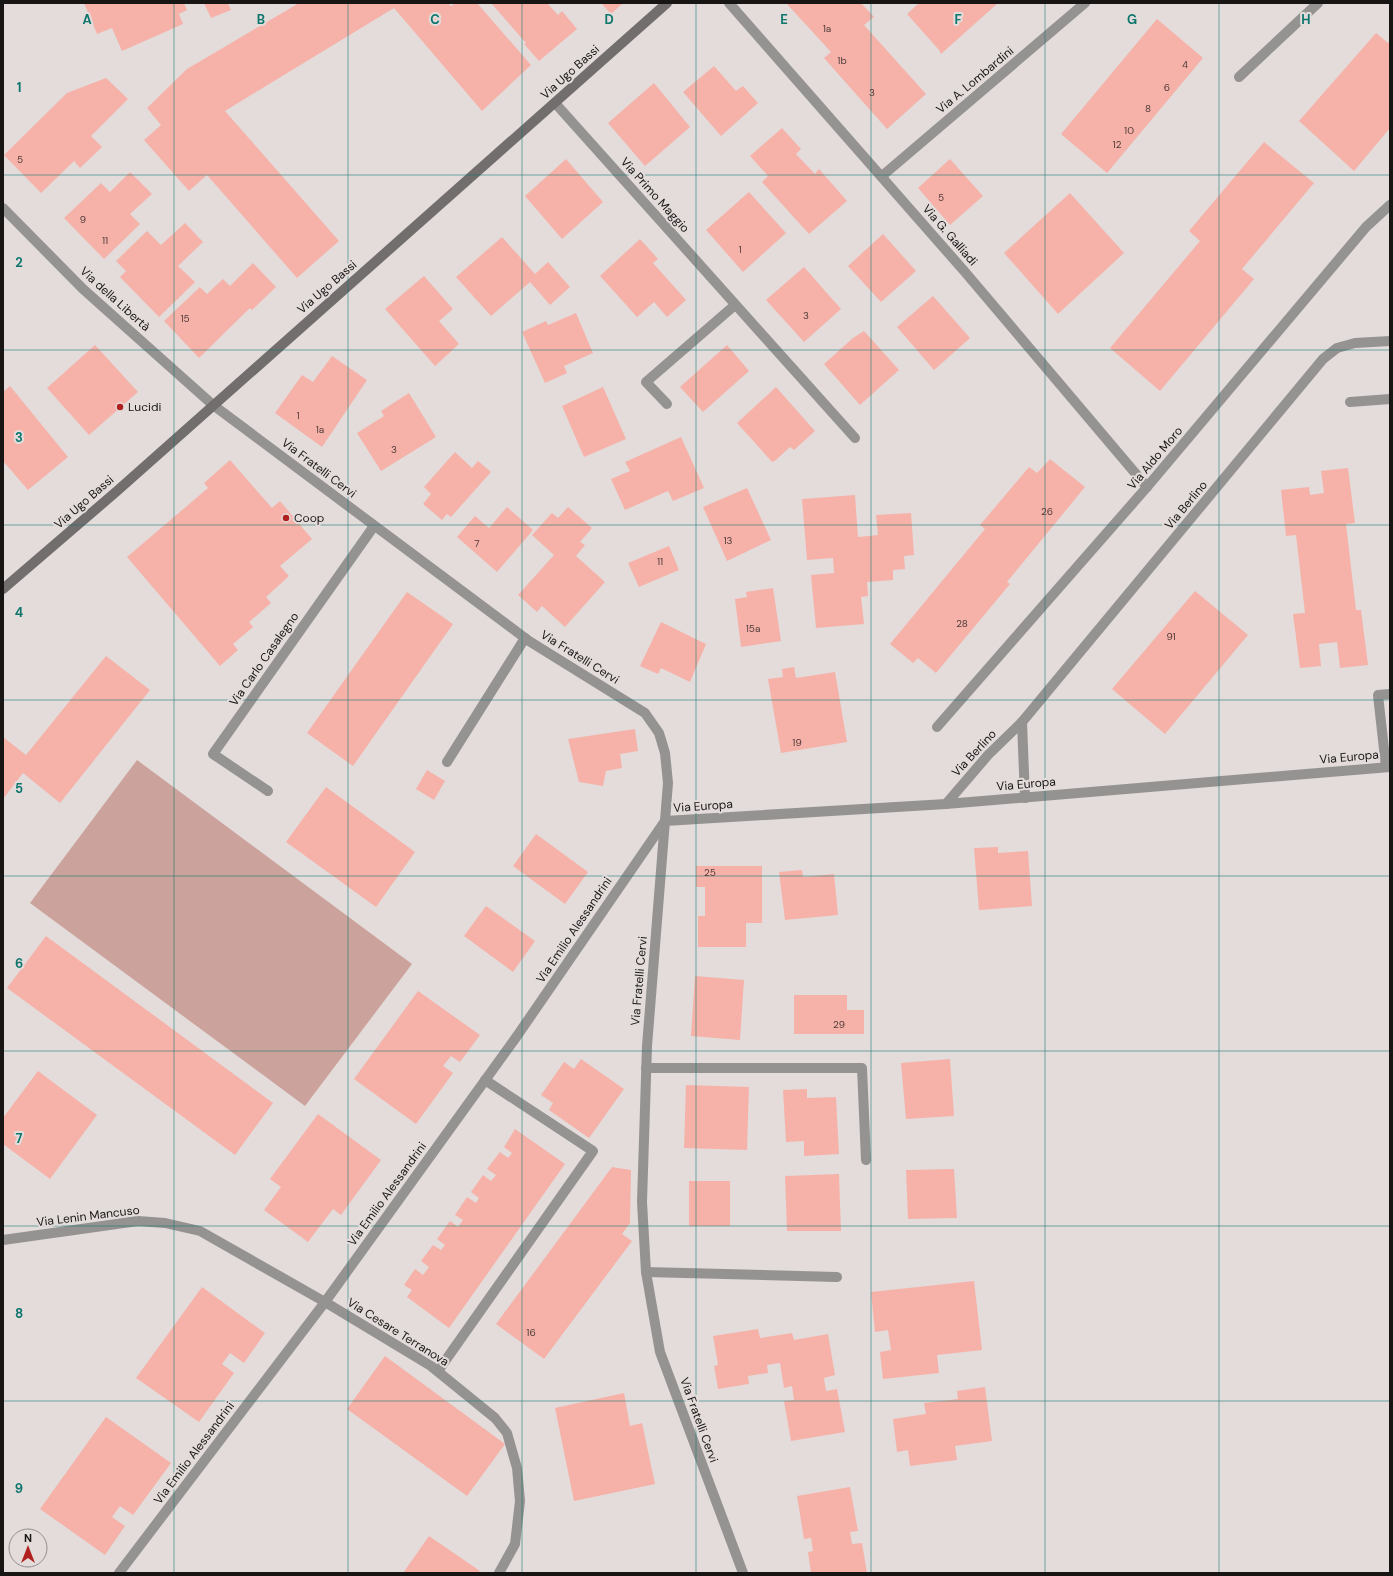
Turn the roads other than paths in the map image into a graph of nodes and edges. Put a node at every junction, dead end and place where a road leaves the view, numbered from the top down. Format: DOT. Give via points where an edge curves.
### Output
graph roads {
  1 [pos="667,3"];
  2 [pos="729,3"];
  3 [pos="1085,3"];
  4 [pos="1318,3"];
  5 [pos="1239,77"];
  6 [pos="555,103"];
  7 [pos="882,176"];
  8 [pos="1390,205"];
  9 [pos="3,208"];
  10 [pos="735,305"];
  11 [pos="1390,341"];
  12 [pos="1390,399"];
  13 [pos="1350,402"];
  14 [pos="667,404"];
  15 [pos="213,405"];
  16 [pos="854,438"];
  17 [pos="1147,487"];
  18 [pos="374,526"];
  19 [pos="3,589"];
  20 [pos="525,638"];
  21 [pos="1390,694"];
  22 [pos="1022,722"];
  23 [pos="938,727"];
  24 [pos="446,762"];
  25 [pos="1388,767"];
  26 [pos="268,791"];
  27 [pos="1025,798"];
  28 [pos="946,804"];
  29 [pos="665,821"];
  30 [pos="646,1068"];
  31 [pos="485,1080"];
  32 [pos="866,1160"];
  33 [pos="3,1240"];
  34 [pos="646,1272"];
  35 [pos="837,1277"];
  36 [pos="325,1302"];
  37 [pos="438,1371"];
  38 [pos="119,1573"];
  39 [pos="499,1573"];
  40 [pos="743,1573"];
  1 -- 6 [label="street, Via Ugo Bassi"];
  2 -- 7 [label="street, Via G. Galliadi"];
  3 -- 7 [label="street, Via A. Lombardini"];
  4 -- 5 [label="street"];
  6 -- 10 [label="street, Via Primo Maggio"];
  6 -- 15 [label="street, Via Ugo Bassi"];
  7 -- 17 [label="street, Via G. Galliadi"];
  8 -- 17 [label="street, Via Aldo Moro" via="1366,227"];
  9 -- 15 [label="street, Via della Libertà" via="84,289"];
  10 -- 14 [label="street" via="646,382"];
  10 -- 16 [label="street, Via Primo Maggio"];
  11 -- 22 [label="street, Via Berlino" via="1355,343 1337,348 1323,360"];
  12 -- 13 [label="street"];
  15 -- 18 [label="street, Via Fratelli Cervi"];
  15 -- 19 [label="street, Via Ugo Bassi"];
  17 -- 23 [label="street, Via Aldo Moro"];
  18 -- 20 [label="street, Via Fratelli Cervi"];
  18 -- 26 [label="street, Via Carlo Casalegno" via="213,754"];
  20 -- 24 [label="street"];
  20 -- 29 [label="street, Via Fratelli Cervi" via="645,713 659,733 665,753 668,783"];
  21 -- 25 [label="street" via="1378,695"];
  22 -- 27 [label="street"];
  22 -- 28 [label="street, Via Berlino" via="988,755"];
  25 -- 27 [label="street, Via Europa"];
  27 -- 28 [label="street, Via Europa"];
  28 -- 29 [label="street, Via Europa"];
  29 -- 30 [label="street, Via Fratelli Cervi"];
  29 -- 31 [label="street, Via Emilio Alessandrini"];
  30 -- 32 [label="street" via="862,1068"];
  30 -- 34 [label="street, Via Fratelli Cervi" via="642,1202"];
  31 -- 36 [label="street, Via Emilio Alessandrini"];
  31 -- 37 [label="street" via="593,1151"];
  33 -- 36 [label="street, Via Lenin Mancuso" via="138,1221 164,1223 200,1231"];
  34 -- 35 [label="street"];
  34 -- 40 [label="street, Via Fratelli Cervi" via="660,1352"];
  36 -- 37 [label="street, Via Cesare Terranova"];
  36 -- 38 [label="street, Via Emilio Alessandrini"];
  37 -- 39 [label="street, Via Cesare Terranova" via="495,1418 507,1433 517,1468 520,1501 515,1544"];
}
